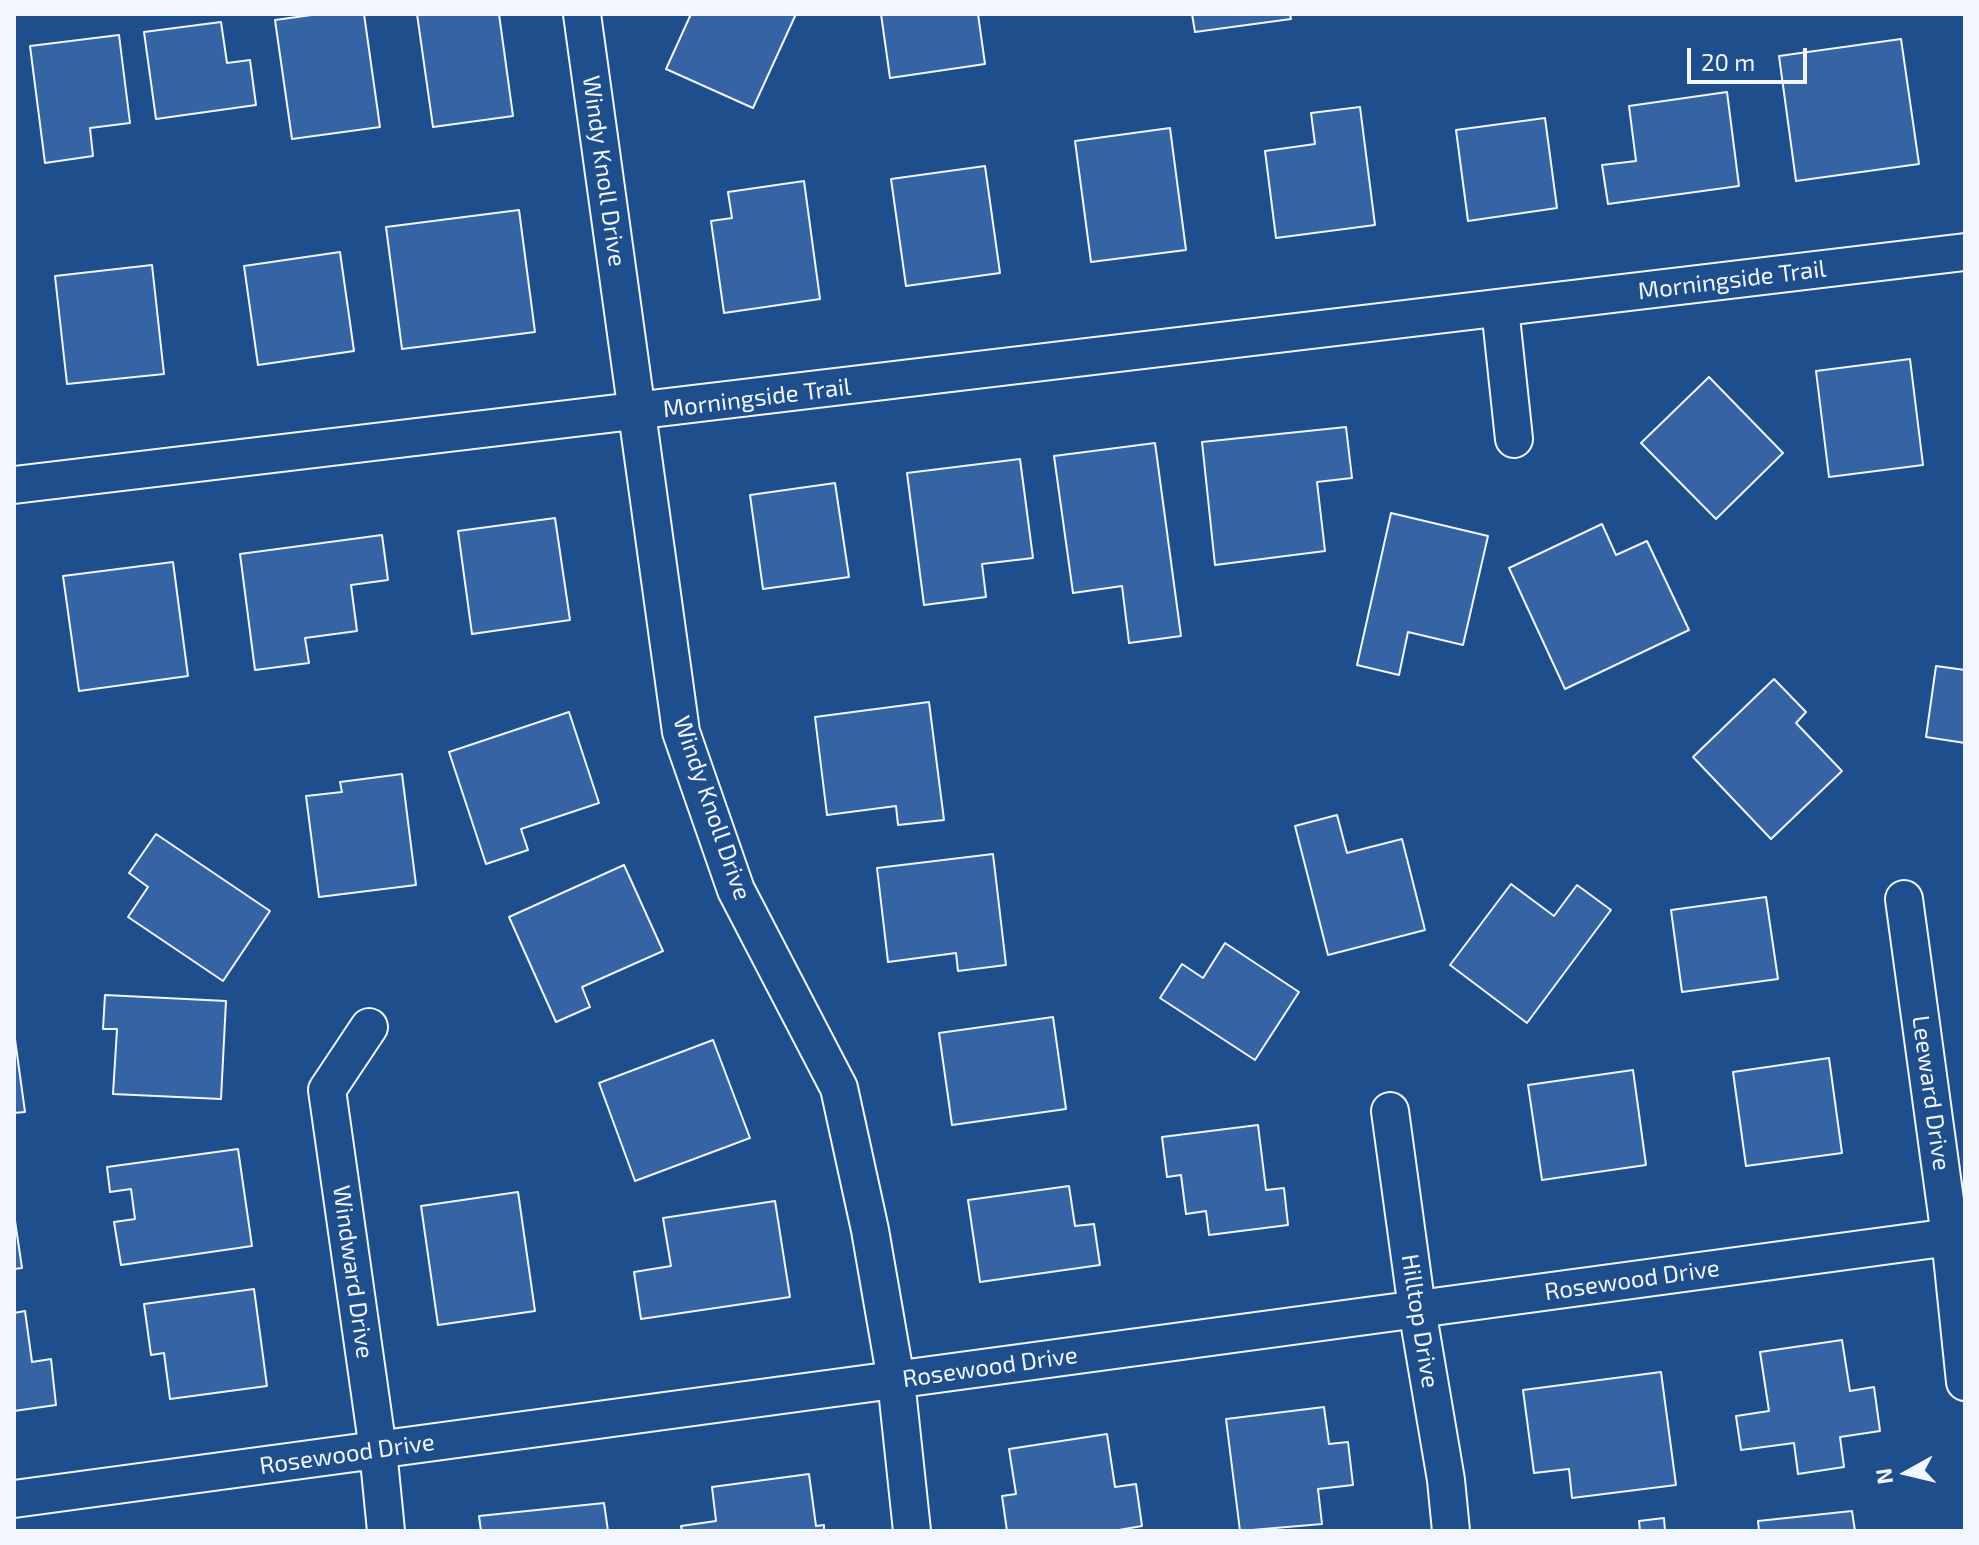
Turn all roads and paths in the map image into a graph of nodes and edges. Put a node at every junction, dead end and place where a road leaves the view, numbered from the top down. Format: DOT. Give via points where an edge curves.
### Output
graph roads {
  1 [pos="582,14"];
  2 [pos="1965,252"];
  3 [pos="1500,308"];
  4 [pos="638,412"];
  5 [pos="1514,439"];
  6 [pos="14,485"];
  7 [pos="1904,899"];
  8 [pos="369,1027"];
  9 [pos="1390,1111"];
  10 [pos="1958,1236"];
  11 [pos="1417,1309"];
  12 [pos="896,1380"];
  13 [pos="1965,1382"];
  14 [pos="378,1450"];
  15 [pos="14,1499"];
  16 [pos="386,1531"];
  17 [pos="912,1531"];
  18 [pos="1451,1531"];
  1 -- 4 [label="street, Windy Knoll Drive"];
  2 -- 3 [label="street, Morningside Trail"];
  3 -- 4 [label="street, Morningside Trail"];
  3 -- 5 [label="street"];
  4 -- 6 [label="street, Morningside Trail"];
  4 -- 12 [label="street, Windy Knoll Drive" via="681,732 736,890 839,1088"];
  7 -- 10 [label="street, Leeward Drive"];
  8 -- 14 [label="street, Windward Drive" via="327,1090"];
  9 -- 11 [label="street, Hilltop Drive"];
  10 -- 11 [label="street, Rosewood Drive"];
  10 -- 13 [label="street, Leeward Drive"];
  11 -- 12 [label="street, Rosewood Drive"];
  11 -- 18 [label="street, Hilltop Drive"];
  12 -- 14 [label="street, Rosewood Drive"];
  12 -- 17 [label="street, Windy Knoll Drive"];
  14 -- 15 [label="street, Rosewood Drive"];
  14 -- 16 [label="street, Windward Drive"];
}
